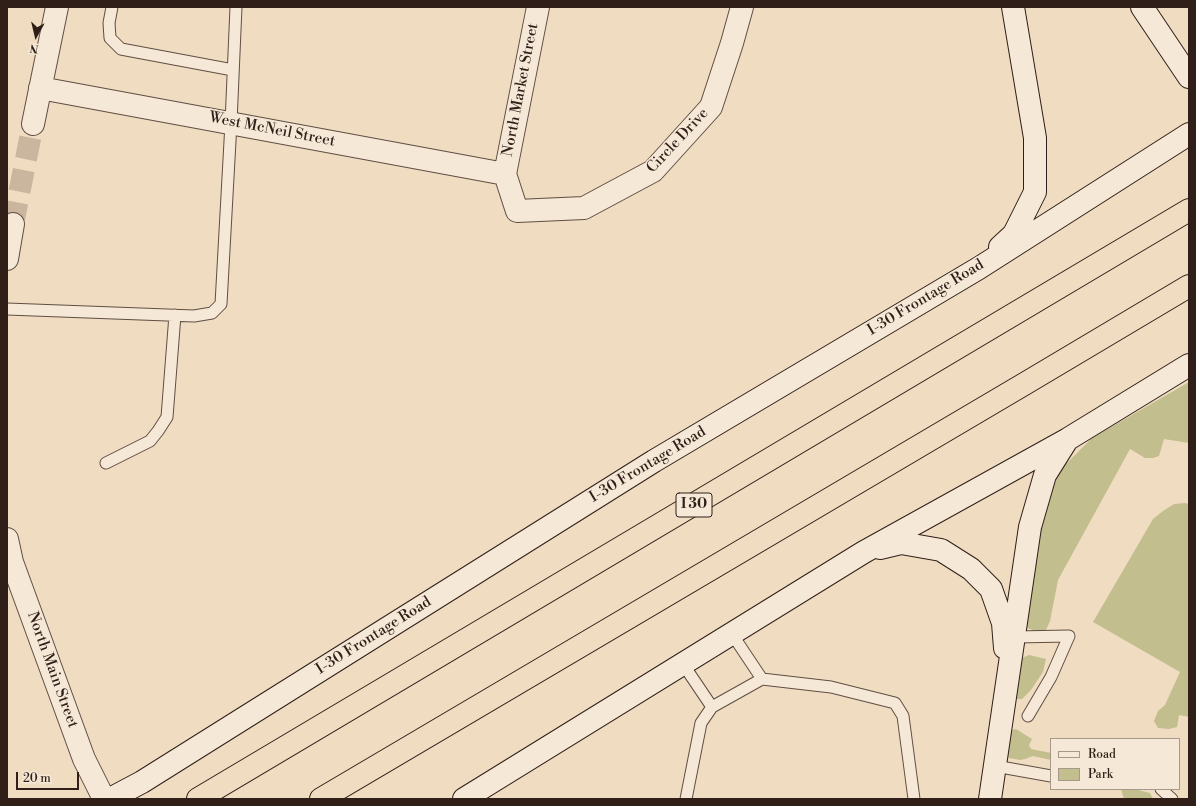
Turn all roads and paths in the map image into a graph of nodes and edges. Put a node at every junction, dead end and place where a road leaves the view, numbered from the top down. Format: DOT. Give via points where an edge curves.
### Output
graph roads {
  1 [pos="57,7"];
  2 [pos="112,7"];
  3 [pos="236,7"];
  4 [pos="538,7"];
  5 [pos="742,7"];
  6 [pos="1013,7"];
  7 [pos="1142,7"];
  8 [pos="1154,7"];
  9 [pos="1179,62"];
  10 [pos="233,70"];
  11 [pos="40,88"];
  12 [pos="231,122"];
  13 [pos="33,124"];
  14 [pos="1189,134"];
  15 [pos="505,174"];
  16 [pos="1189,210"];
  17 [pos="13,224"];
  18 [pos="7,259"];
  19 [pos="979,268"];
  20 [pos="1189,286"];
  21 [pos="7,309"];
  22 [pos="175,315"];
  23 [pos="1189,365"];
  24 [pos="1068,439"];
  25 [pos="106,464"];
  26 [pos="7,539"];
  27 [pos="864,552"];
  28 [pos="732,634"];
  29 [pos="1015,637"];
  30 [pos="683,664"];
  31 [pos="762,679"];
  32 [pos="1008,683"];
  33 [pos="712,707"];
  34 [pos="1028,716"];
  35 [pos="995,766"];
  36 [pos="1050,776"];
  37 [pos="1163,790"];
  38 [pos="104,799"];
  39 [pos="110,799"];
  40 [pos="198,799"];
  41 [pos="321,799"];
  42 [pos="464,799"];
  43 [pos="686,799"];
  44 [pos="914,799"];
  45 [pos="990,799"];
  46 [pos="1172,799"];
  1 -- 11 [label="main road"];
  2 -- 10 [label="lane" via="110,38 121,49"];
  3 -- 10 [label="lane"];
  4 -- 15 [label="main road, North Market Street"];
  5 -- 15 [label="main road, Circle Drive" via="711,107 653,171 584,208 517,211"];
  6 -- 19 [label="main road" via="1035,138 1035,192 1014,234"];
  7 -- 9 [label="main road"];
  8 -- 9 [label="main road"];
  10 -- 12 [label="lane"];
  11 -- 12 [label="main road, West McNeil Street"];
  11 -- 13 [label="main road"];
  12 -- 15 [label="main road, West McNeil Street"];
  12 -- 22 [label="lane" via="221,304 212,313 194,316"];
  14 -- 19 [label="main road, I-30 Frontage Road"];
  16 -- 40 [label="highway, I 30"];
  17 -- 18 [label="main road"];
  19 -- 39 [label="main road, I-30 Frontage Road" via="654,460 155,774"];
  20 -- 41 [label="highway"];
  21 -- 22 [label="lane"];
  22 -- 25 [label="lane" via="167,418 150,441"];
  23 -- 24 [label="main road"];
  24 -- 27 [label="main road"];
  24 -- 29 [label="main road" via="1045,475 1030,527"];
  26 -- 38 [label="main road, North Main Street" via="12,562 84,759"];
  27 -- 28 [label="main road"];
  27 -- 32 [label="main road" via="901,543 941,550 971,569 991,589 1004,623"];
  28 -- 30 [label="main road"];
  28 -- 31 [label="lane"];
  29 -- 32 [label="main road"];
  29 -- 34 [label="lane" via="1069,636 1051,677"];
  30 -- 33 [label="lane"];
  30 -- 42 [label="main road"];
  31 -- 33 [label="lane"];
  31 -- 44 [label="lane" via="831,687 895,703 903,716"];
  32 -- 35 [label="main road"];
  33 -- 43 [label="lane" via="700,723"];
  35 -- 36 [label="lane"];
  35 -- 45 [label="main road"];
  37 -- 46 [label="lane"];
}
